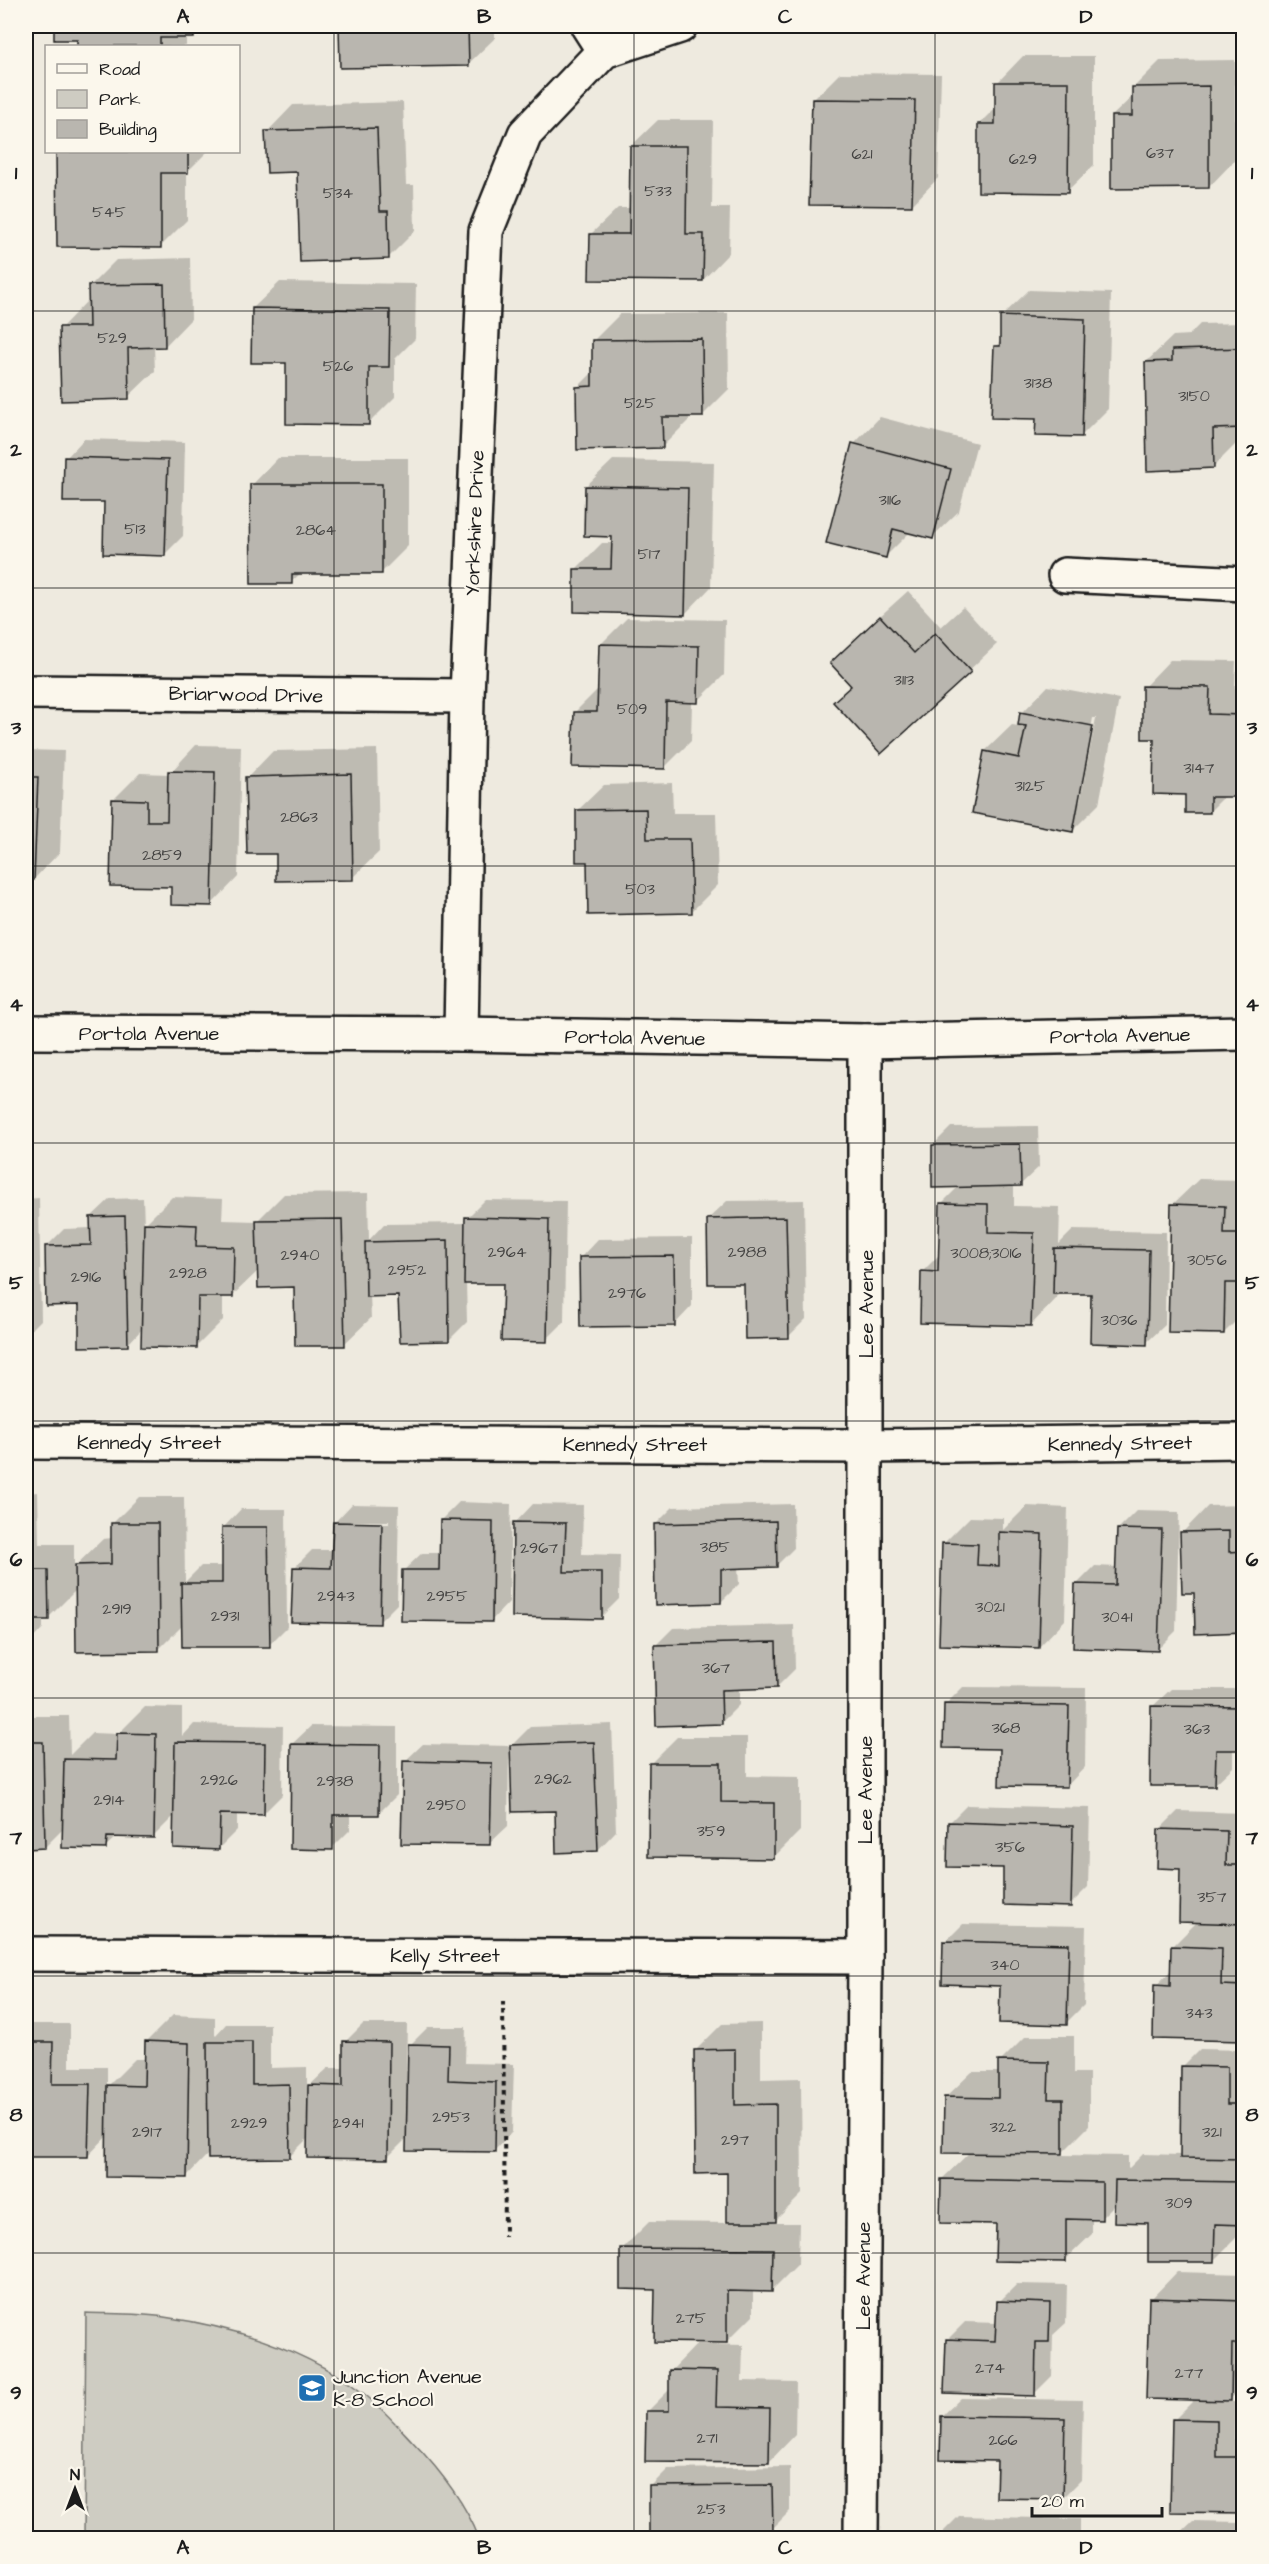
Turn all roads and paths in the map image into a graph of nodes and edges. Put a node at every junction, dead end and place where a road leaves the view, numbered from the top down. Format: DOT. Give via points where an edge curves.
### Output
graph roads {
  1 [pos="680,26"];
  2 [pos="596,38"];
  3 [pos="1065,575"];
  4 [pos="1244,584"];
  5 [pos="26,692"];
  6 [pos="466,696"];
  7 [pos="26,1032"];
  8 [pos="1244,1033"];
  9 [pos="461,1034"];
  10 [pos="865,1041"];
  11 [pos="1244,1441"];
  12 [pos="26,1442"];
  13 [pos="867,1446"];
  14 [pos="26,1954"];
  15 [pos="865,1957"];
  16 [pos="503,2001"];
  17 [pos="506,2237"];
  18 [pos="26,2346"];
  19 [pos="27,2538"];
  20 [pos="861,2538"];
  1 -- 2 [label="street"];
  2 -- 6 [label="street, Yorkshire Drive" via="525,134 486,231"];
  3 -- 4 [label="street"];
  5 -- 6 [label="street, Briarwood Drive"];
  6 -- 9 [label="street, Yorkshire Drive"];
  7 -- 9 [label="street, Portola Avenue"];
  8 -- 10 [label="street, Portola Avenue"];
  9 -- 10 [label="street, Portola Avenue"];
  10 -- 13 [label="street, Lee Avenue"];
  11 -- 13 [label="street, Kennedy Street"];
  12 -- 13 [label="street, Kennedy Street"];
  13 -- 15 [label="street, Lee Avenue"];
  14 -- 15 [label="street, Kelly Street"];
  15 -- 20 [label="street, Lee Avenue"];
  16 -- 17 [label="path"];
  18 -- 19 [label="path"];
}
